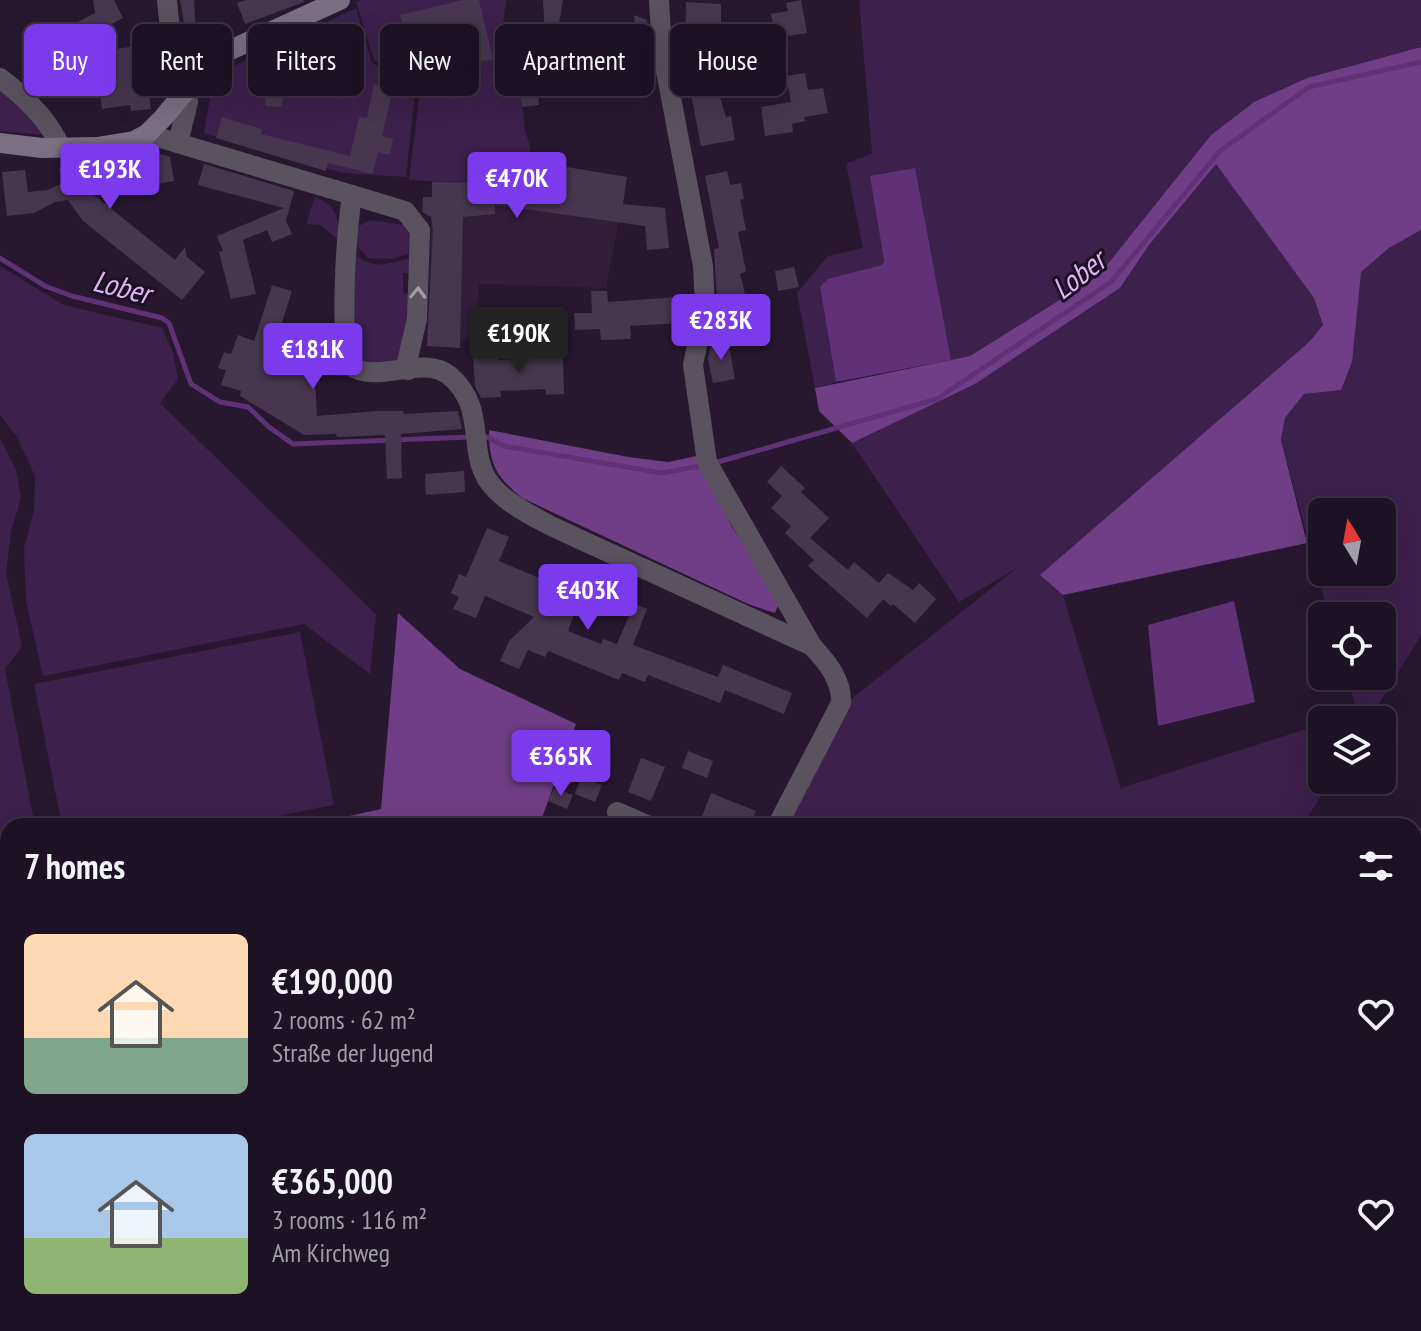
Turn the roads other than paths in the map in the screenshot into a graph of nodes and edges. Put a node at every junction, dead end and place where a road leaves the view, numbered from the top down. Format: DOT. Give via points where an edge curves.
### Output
graph roads {
  1 [pos="167,0"];
  2 [pos="340,0"];
  3 [pos="659,0"];
  4 [pos="171,24"];
  5 [pos="232,49"];
  6 [pos="0,78"];
  7 [pos="181,96"];
  8 [pos="147,134"];
  9 [pos="0,143"];
  10 [pos="178,143"];
  11 [pos="60,147"];
  12 [pos="352,195"];
  13 [pos="408,370"];
  14 [pos="812,646"];
  15 [pos="617,812"];
  16 [pos="631,818"];
  17 [pos="781,818"];
  1 -- 4 [label="street"];
  2 -- 5 [label="street"];
  3 -- 14 [label="street" via="662,50 703,266 705,307 693,365 707,462"];
  6 -- 11 [label="street" via="52,131"];
  7 -- 8 [label="street"];
  7 -- 10 [label="street" via="188,102"];
  8 -- 10 [label="street"];
  8 -- 11 [label="street" via="119,144"];
  9 -- 11 [label="street"];
  10 -- 12 [label="street"];
  13 -- 12 [label="street, one-way" via="417,319 420,230 405,211"];
  12 -- 13 [label="street" via="346,295 349,365 360,373"];
  13 -- 14 [label="street" via="433,369 458,384 473,412 486,477 515,505"];
  14 -- 17 [label="street" via="837,680 841,703"];
  15 -- 16 [label="street"];
}
